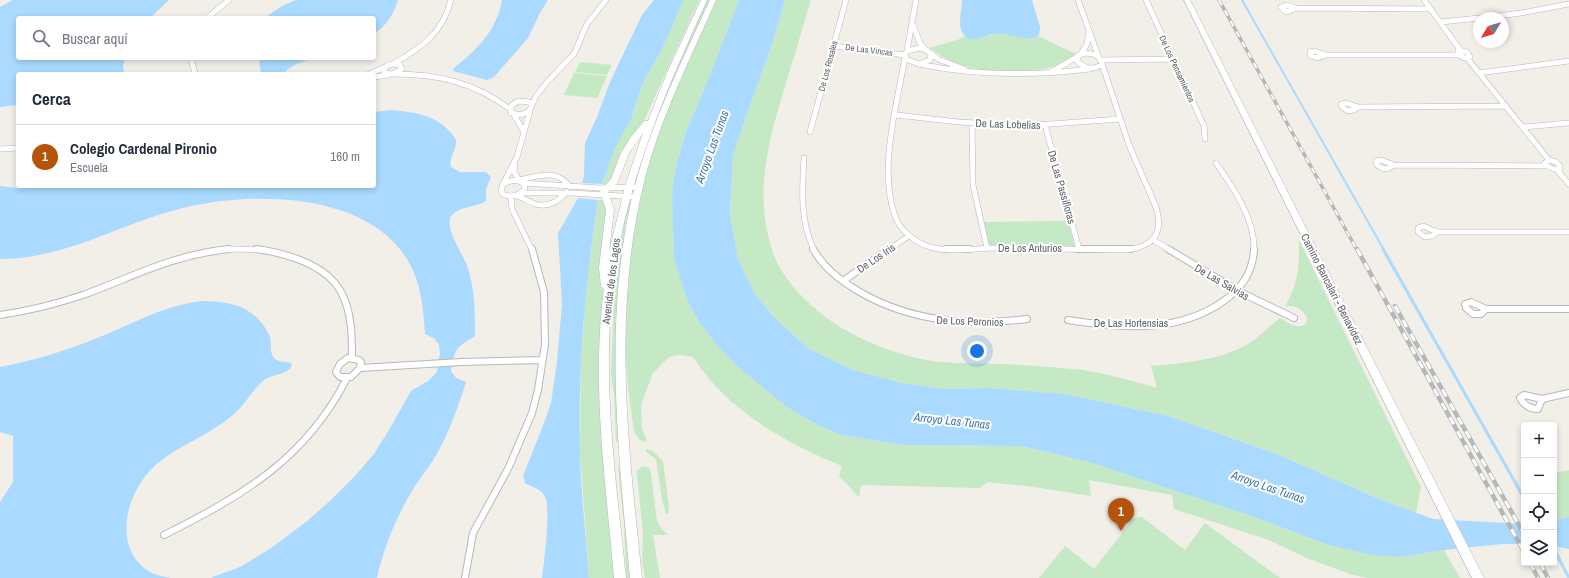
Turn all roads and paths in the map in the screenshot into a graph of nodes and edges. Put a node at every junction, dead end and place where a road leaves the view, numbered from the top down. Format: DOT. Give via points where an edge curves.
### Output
graph roads {
  1 [pos="229,0"];
  2 [pos="451,0"];
  3 [pos="606,0"];
  4 [pos="704,0"];
  5 [pos="713,0"];
  6 [pos="846,0"];
  7 [pos="916,0"];
  8 [pos="1078,0"];
  9 [pos="1146,0"];
  10 [pos="1187,0"];
  11 [pos="1424,0"];
  12 [pos="1569,4"];
  13 [pos="1296,8"];
  14 [pos="1431,9"];
  15 [pos="1509,14"];
  16 [pos="209,16"];
  17 [pos="1473,19"];
  18 [pos="1441,22"];
  19 [pos="913,23"];
  20 [pos="1089,32"];
  21 [pos="833,46"];
  22 [pos="928,51"];
  23 [pos="1460,53"];
  24 [pos="905,54"];
  25 [pos="1326,55"];
  26 [pos="1078,56"];
  27 [pos="404,58"];
  28 [pos="1172,59"];
  29 [pos="192,60"];
  30 [pos="1101,61"];
  31 [pos="1569,61"];
  32 [pos="393,64"];
  33 [pos="917,64"];
  34 [pos="385,67"];
  35 [pos="401,67"];
  36 [pos="1091,69"];
  37 [pos="904,70"];
  38 [pos="194,72"];
  39 [pos="374,72"];
  40 [pos="974,73"];
  41 [pos="1479,73"];
  42 [pos="391,74"];
  43 [pos="410,74"];
  44 [pos="1044,74"];
  45 [pos="376,77"];
  46 [pos="1108,80"];
  47 [pos="536,96"];
  48 [pos="524,101"];
  49 [pos="502,102"];
  50 [pos="515,102"];
  51 [pos="532,105"];
  52 [pos="1506,106"];
  53 [pos="1358,107"];
  54 [pos="510,109"];
  55 [pos="530,111"];
  56 [pos="514,115"];
  57 [pos="896,115"];
  58 [pos="650,119"];
  59 [pos="1120,119"];
  60 [pos="972,123"];
  61 [pos="1569,123"];
  62 [pos="1046,125"];
  63 [pos="1523,127"];
  64 [pos="524,132"];
  65 [pos="810,132"];
  66 [pos="1205,139"];
  67 [pos="16,148"];
  68 [pos="0,149"];
  69 [pos="804,158"];
  70 [pos="1548,163"];
  71 [pos="515,164"];
  72 [pos="1216,164"];
  73 [pos="1394,165"];
  74 [pos="521,182"];
  75 [pos="504,184"];
  76 [pos="1569,184"];
  77 [pos="609,187"];
  78 [pos="640,187"];
  79 [pos="571,190"];
  80 [pos="627,192"];
  81 [pos="600,193"];
  82 [pos="516,195"];
  83 [pos="637,197"];
  84 [pos="1437,232"];
  85 [pos="1569,232"];
  86 [pos="909,236"];
  87 [pos="1153,240"];
  88 [pos="987,248"];
  89 [pos="1079,249"];
  90 [pos="842,281"];
  91 [pos="1237,291"];
  92 [pos="607,300"];
  93 [pos="1486,309"];
  94 [pos="1569,309"];
  95 [pos="0,315"];
  96 [pos="1294,318"];
  97 [pos="1027,320"];
  98 [pos="1068,320"];
  99 [pos="352,358"];
  100 [pos="542,360"];
  101 [pos="360,368"];
  102 [pos="347,378"];
  103 [pos="1569,394"];
  104 [pos="1542,399"];
  105 [pos="164,535"];
  106 [pos="1476,574"];
  107 [pos="464,578"];
  108 [pos="620,578"];
  109 [pos="636,578"];
  1 -- 16 [label="street"];
  2 -- 27 [label="street" via="448,14 440,28 429,40"];
  3 -- 47 [label="street" via="591,17 574,54"];
  4 -- 58 [label="street, Avenida de los Lagos"];
  5 -- 78 [label="street, Avenida de los Lagos" via="662,115"];
  6 -- 21 [label="street, De Los Rosales"];
  7 -- 19 [label="street"];
  8 -- 20 [label="street"];
  9 -- 28 [label="street, De Los Pensamientos"];
  10 -- 106 [label="street, Camino Bancalari - Benavídez"];
  11 -- 14 [label="street"];
  12 -- 15 [label="street"];
  13 -- 14 [label="street"];
  14 -- 18 [label="street"];
  17 -- 18 [label="street"];
  18 -- 23 [label="street"];
  19 -- 22 [label="street" via="920,43"];
  19 -- 24 [label="street, De Los Anturios"];
  20 -- 26 [label="street" via="1087,44"];
  20 -- 30 [label="street"];
  21 -- 24 [label="street, De Las Vincas"];
  21 -- 65 [label="street, De Los Rosales"];
  22 -- 24 [label="street, De Las Vincas" via="919,48"];
  22 -- 33 [label="street" via="931,55 930,60"];
  22 -- 40 [label="street" via="938,59"];
  23 -- 25 [label="street"];
  23 -- 41 [label="street" via="1468,58"];
  24 -- 33 [label="street" via="908,61"];
  24 -- 37 [label="street, De Los Anturios"];
  26 -- 30 [label="street" via="1090,53"];
  26 -- 36 [label="street" via="1076,59 1079,64"];
  26 -- 44 [label="street"];
  27 -- 32 [label="street"];
  27 -- 35 [label="street"];
  28 -- 30 [label="street"];
  28 -- 66 [label="street, De Los Pensamientos" via="1204,126"];
  29 -- 38 [label="street"];
  30 -- 36 [label="street" via="1099,67"];
  30 -- 46 [label="street"];
  31 -- 41 [label="street"];
  32 -- 34 [label="street"];
  32 -- 35 [label="street"];
  33 -- 37 [label="street"];
  33 -- 40 [label="street"];
  34 -- 39 [label="street"];
  34 -- 42 [label="street" via="384,73"];
  35 -- 42 [label="street" via="398,72"];
  35 -- 43 [label="street"];
  36 -- 44 [label="street"];
  36 -- 46 [label="street"];
  37 -- 57 [label="street, De Los Anturios"];
  40 -- 44 [label="street"];
  41 -- 52 [label="street"];
  42 -- 43 [label="street"];
  42 -- 45 [label="street"];
  43 -- 49 [label="street" via="461,82"];
  46 -- 59 [label="street"];
  47 -- 48 [label="street"];
  47 -- 51 [label="street"];
  48 -- 50 [label="street"];
  48 -- 51 [label="street"];
  49 -- 50 [label="street"];
  49 -- 54 [label="street"];
  50 -- 54 [label="street"];
  51 -- 55 [label="street"];
  52 -- 53 [label="street"];
  52 -- 63 [label="street"];
  54 -- 56 [label="street"];
  55 -- 56 [label="street" via="524,115"];
  55 -- 64 [label="street"];
  56 -- 64 [label="street"];
  57 -- 60 [label="street, De Las Lobelias"];
  57 -- 86 [label="street, De Los Anturios" via="890,155 890,188 895,217"];
  58 -- 77 [label="street" via="625,153 617,178"];
  58 -- 80 [label="street, Avenida de los Lagos"];
  59 -- 62 [label="street, De Las Lobelias"];
  59 -- 87 [label="street" via="1158,215 1158,227"];
  60 -- 62 [label="street, De Las Lobelias"];
  60 -- 88 [label="street" via="973,185"];
  61 -- 63 [label="street"];
  62 -- 89 [label="street, De Las Passifloras"];
  63 -- 70 [label="street"];
  64 -- 71 [label="street"];
  67 -- 68 [label="street"];
  69 -- 90 [label="street, De Los Peronios" via="802,200 806,230 818,257"];
  70 -- 73 [label="street"];
  70 -- 76 [label="street"];
  71 -- 74 [label="street" via="514,172"];
  71 -- 75 [label="street"];
  72 -- 91 [label="street, De Las Hortensias" via="1242,207 1255,246 1249,274"];
  74 -- 75 [label="street" via="510,181"];
  74 -- 79 [label="street"];
  74 -- 79 [label="street" via="550,174 558,176"];
  74 -- 82 [label="street" via="525,188"];
  75 -- 82 [label="street" via="501,191 504,196"];
  77 -- 80 [label="street"];
  77 -- 81 [label="street"];
  78 -- 80 [label="street"];
  78 -- 83 [label="street, Avenida de los Lagos"];
  79 -- 81 [label="street"];
  79 -- 82 [label="street"];
  79 -- 82 [label="street" via="556,201 541,205"];
  80 -- 81 [label="street"];
  80 -- 83 [label="street"];
  80 -- 92 [label="street, Avenida de los Lagos" via="613,253"];
  81 -- 92 [label="street" via="609,203 610,210 603,268"];
  82 -- 100 [label="street" via="512,209 531,247 544,292 546,323"];
  83 -- 109 [label="street, Avenida de los Lagos" via="624,277 621,333 622,408"];
  84 -- 85 [label="street"];
  86 -- 88 [label="street, De Los Anturios" via="935,248"];
  86 -- 90 [label="street, De Los Iris"];
  87 -- 89 [label="street, De Los Anturios" via="1146,245 1127,250"];
  87 -- 91 [label="street, De Las Salvias"];
  88 -- 89 [label="street, De Los Anturios"];
  90 -- 97 [label="street, De Los Peronios" via="875,301 917,317 962,323"];
  91 -- 96 [label="street, De Las Salvias"];
  91 -- 98 [label="street, De Las Hortensias" via="1221,304 1176,323 1129,325"];
  92 -- 108 [label="street, Avenida de los Lagos" via="606,403"];
  93 -- 94 [label="street"];
  95 -- 99 [label="street" via="68,300 151,267 193,254 242,248 263,250 305,260 335,283 342,292 349,314"];
  99 -- 101 [label="street" via="359,360"];
  99 -- 102 [label="street" via="341,362 336,369 337,375"];
  100 -- 101 [label="street"];
  100 -- 107 [label="street" via="532,413 508,469 473,534"];
  101 -- 102 [label="street" via="355,375"];
  102 -- 105 [label="street" via="319,425 285,462 243,493"];
  103 -- 104 [label="street"];
}
